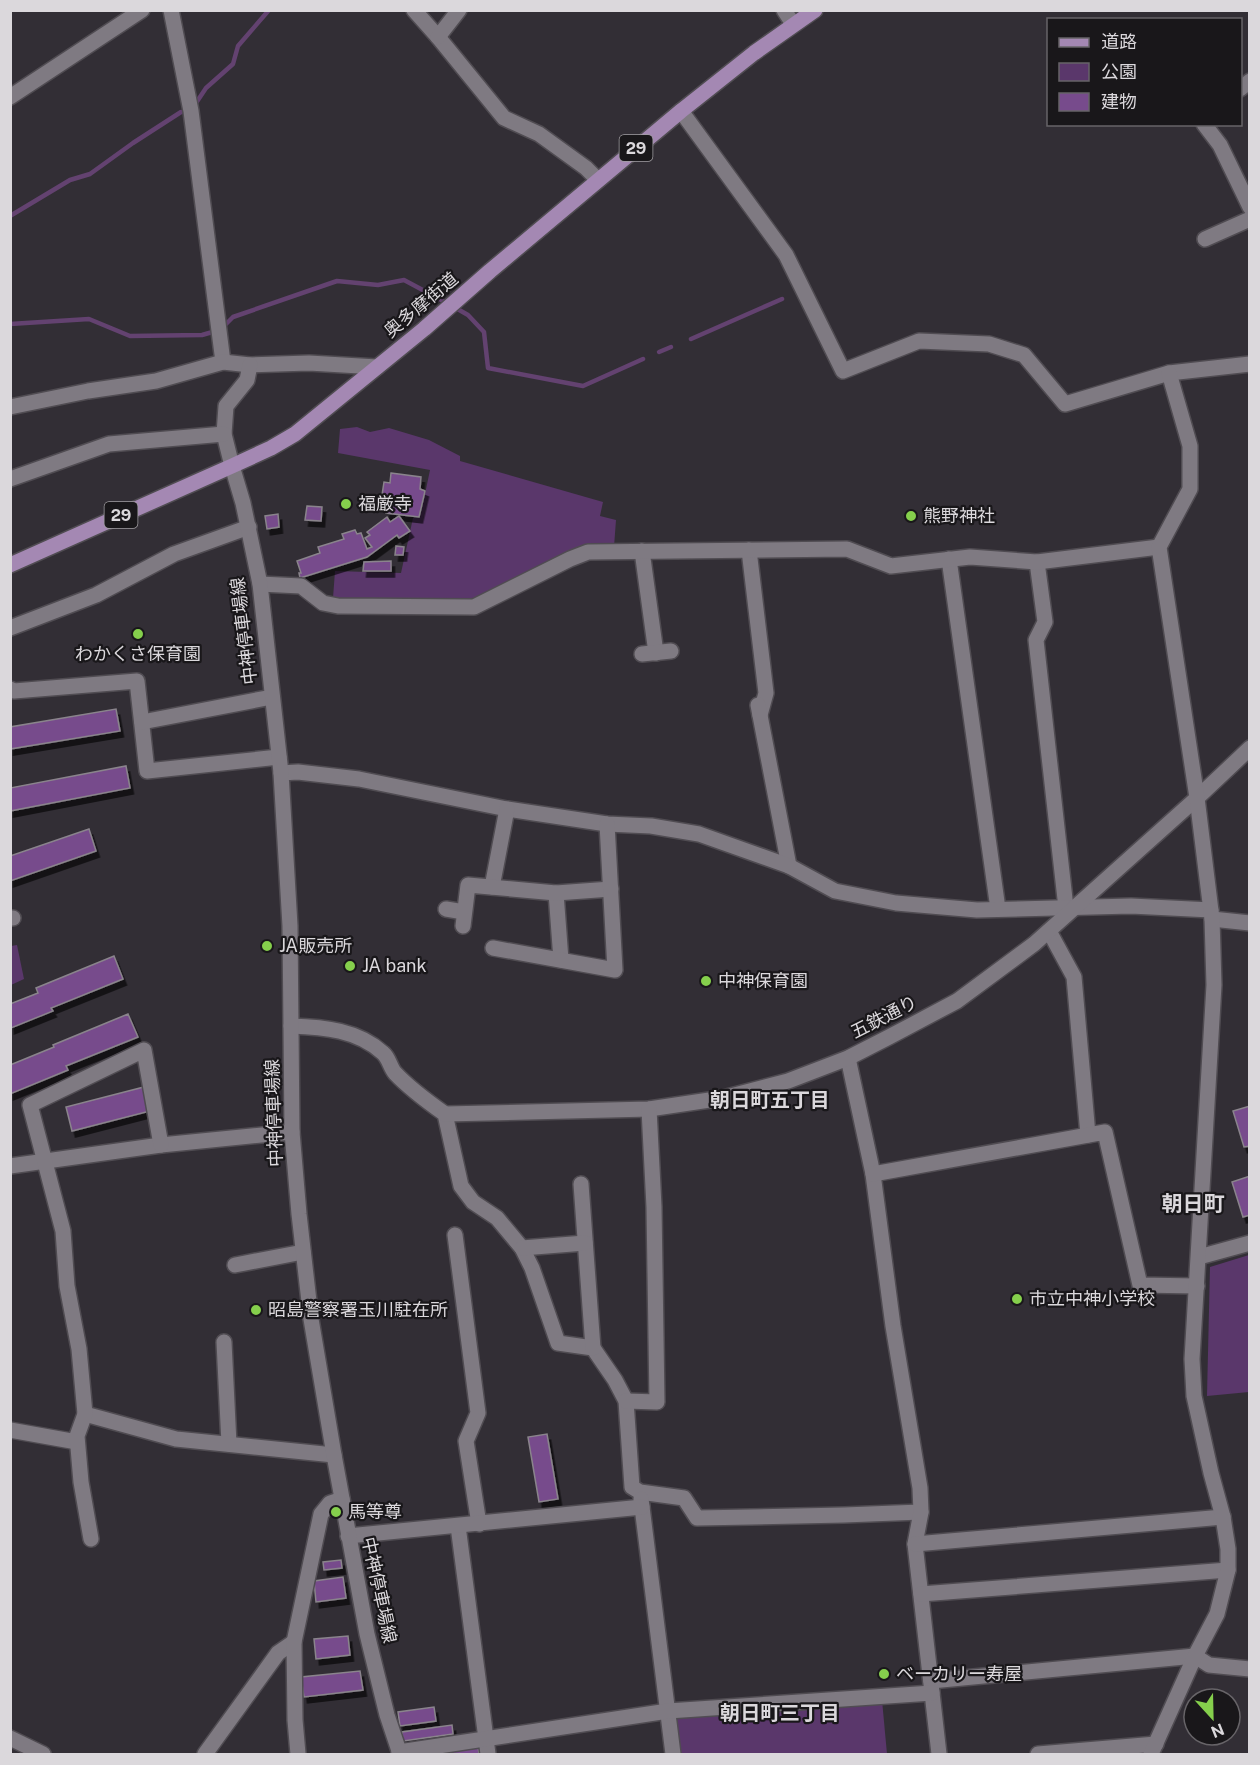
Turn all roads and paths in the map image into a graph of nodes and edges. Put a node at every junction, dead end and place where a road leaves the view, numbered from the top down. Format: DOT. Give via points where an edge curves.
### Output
graph roads {
  1 [pos="142,10"];
  2 [pos="171,10"];
  3 [pos="414,10"];
  4 [pos="459,10"];
  5 [pos="784,10"];
  6 [pos="815,10"];
  7 [pos="793,24"];
  8 [pos="438,37"];
  9 [pos="10,97"];
  10 [pos="681,111"];
  11 [pos="1206,126"];
  12 [pos="598,180"];
  13 [pos="1250,207"];
  14 [pos="1250,219"];
  15 [pos="1205,239"];
  16 [pos="223,362"];
  17 [pos="1250,364"];
  18 [pos="250,365"];
  19 [pos="377,367"];
  20 [pos="1169,373"];
  21 [pos="10,407"];
  22 [pos="224,434"];
  23 [pos="232,466"];
  24 [pos="10,480"];
  25 [pos="249,527"];
  26 [pos="1160,547"];
  27 [pos="749,550"];
  28 [pos="642,551"];
  29 [pos="949,559"];
  30 [pos="1037,562"];
  31 [pos="10,565"];
  32 [pos="260,584"];
  33 [pos="10,628"];
  34 [pos="656,653"];
  35 [pos="10,689"];
  36 [pos="272,697"];
  37 [pos="141,722"];
  38 [pos="1250,748"];
  39 [pos="280,765"];
  40 [pos="1197,798"];
  41 [pos="507,809"];
  42 [pos="607,824"];
  43 [pos="789,866"];
  44 [pos="492,887"];
  45 [pos="610,889"];
  46 [pos="556,893"];
  47 [pos="1070,908"];
  48 [pos="446,909"];
  49 [pos="998,909"];
  50 [pos="1211,914"];
  51 [pos="1250,923"];
  52 [pos="1049,931"];
  53 [pos="493,948"];
  54 [pos="561,960"];
  55 [pos="291,1026"];
  56 [pos="848,1058"];
  57 [pos="649,1109"];
  58 [pos="445,1114"];
  59 [pos="292,1132"];
  60 [pos="1088,1135"];
  61 [pos="161,1145"];
  62 [pos="46,1161"];
  63 [pos="10,1166"];
  64 [pos="873,1174"];
  65 [pos="581,1184"];
  66 [pos="455,1235"];
  67 [pos="585,1243"];
  68 [pos="1250,1243"];
  69 [pos="522,1248"];
  70 [pos="303,1252"];
  71 [pos="1199,1257"];
  72 [pos="235,1265"];
  73 [pos="1197,1286"];
  74 [pos="224,1342"];
  75 [pos="593,1348"];
  76 [pos="626,1401"];
  77 [pos="85,1413"];
  78 [pos="10,1430"];
  79 [pos="77,1442"];
  80 [pos="228,1444"];
  81 [pos="334,1455"];
  82 [pos="342,1499"];
  83 [pos="641,1499"];
  84 [pos="921,1512"];
  85 [pos="1223,1517"];
  86 [pos="479,1524"];
  87 [pos="458,1526"];
  88 [pos="348,1536"];
  89 [pos="91,1539"];
  90 [pos="915,1544"];
  91 [pos="1228,1570"];
  92 [pos="921,1594"];
  93 [pos="294,1642"];
  94 [pos="1195,1656"];
  95 [pos="1250,1669"];
  96 [pos="931,1687"];
  97 [pos="668,1712"];
  98 [pos="10,1738"];
  99 [pos="486,1738"];
  100 [pos="1153,1749"];
  101 [pos="399,1753"];
  102 [pos="43,1755"];
  103 [pos="206,1755"];
  104 [pos="298,1755"];
  105 [pos="488,1755"];
  106 [pos="673,1755"];
  107 [pos="939,1755"];
  108 [pos="1038,1755"];
  1 -- 9 [label="street"];
  2 -- 16 [label="street" via="191,111"];
  3 -- 8 [label="street"];
  4 -- 8 [label="street"];
  5 -- 7 [label="street"];
  6 -- 7 [label="main road, 奥多摩街道 / 29"];
  7 -- 10 [label="main road, 奥多摩街道 / 29"];
  8 -- 12 [label="street" via="504,118 539,134"];
  10 -- 12 [label="main road, 奥多摩街道 / 29"];
  10 -- 20 [label="street" via="786,255 843,371 919,341 989,344 1024,355 1065,404"];
  11 -- 13 [label="street" via="1220,145"];
  12 -- 19 [label="main road, 奥多摩街道 / 29"];
  14 -- 15 [label="street"];
  16 -- 18 [label="street"];
  16 -- 21 [label="street" via="156,381"];
  17 -- 20 [label="street"];
  18 -- 19 [label="street"];
  18 -- 22 [label="street" via="247,380 226,406"];
  19 -- 23 [label="main road, 奥多摩街道 / 29" via="295,434"];
  20 -- 26 [label="street" via="1190,446 1190,489"];
  22 -- 23 [label="street, 中神停車場線"];
  22 -- 24 [label="street" via="109,444"];
  23 -- 25 [label="street, 中神停車場線"];
  23 -- 31 [label="main road, 奥多摩街道 / 29"];
  25 -- 32 [label="street, 中神停車場線"];
  25 -- 33 [label="street" via="174,554 96,595"];
  26 -- 30 [label="street"];
  26 -- 40 [label="street"];
  27 -- 28 [label="street"];
  27 -- 29 [label="street" via="847,549 891,566"];
  27 -- 43 [label="street" via="766,693 759,710"];
  28 -- 32 [label="street" via="588,552 474,607 338,606 323,603 301,586"];
  28 -- 34 [label="street"];
  29 -- 30 [label="street"];
  29 -- 49 [label="street"];
  30 -- 47 [label="street" via="1045,622 1036,639"];
  32 -- 36 [label="street, 中神停車場線"];
  35 -- 37 [label="street" via="137,681"];
  36 -- 37 [label="street"];
  36 -- 39 [label="street, 中神停車場線"];
  37 -- 39 [label="street" via="147,771"];
  38 -- 40 [label="street, 五鉄通り"];
  39 -- 41 [label="street" via="298,772 359,779"];
  39 -- 55 [label="street, 中神停車場線" via="290,915"];
  40 -- 47 [label="street, 五鉄通り"];
  40 -- 50 [label="street"];
  41 -- 42 [label="street"];
  41 -- 44 [label="street"];
  42 -- 43 [label="street" via="699,834"];
  42 -- 45 [label="street"];
  43 -- 49 [label="street" via="835,891 896,903"];
  44 -- 46 [label="street"];
  44 -- 48 [label="street" via="468,885 463,919"];
  45 -- 46 [label="street"];
  45 -- 54 [label="street" via="615,970"];
  46 -- 54 [label="street"];
  47 -- 49 [label="street"];
  47 -- 50 [label="street" via="1131,906"];
  47 -- 52 [label="street, 五鉄通り"];
  50 -- 51 [label="street"];
  50 -- 71 [label="street" via="1214,985"];
  52 -- 56 [label="street, 五鉄通り" via="957,1001"];
  52 -- 60 [label="street" via="1074,977"];
  53 -- 54 [label="street"];
  55 -- 58 [label="street" via="325,1027 361,1037 385,1054 393,1071 423,1099"];
  55 -- 59 [label="street, 中神停車場線"];
  56 -- 57 [label="street, 五鉄通り" via="777,1084 723,1098"];
  56 -- 64 [label="street"];
  57 -- 58 [label="street, 五鉄通り"];
  57 -- 76 [label="street" via="657,1402"];
  58 -- 69 [label="street" via="461,1186 473,1202 497,1218"];
  59 -- 61 [label="street"];
  59 -- 70 [label="street, 中神停車場線"];
  60 -- 64 [label="street"];
  60 -- 73 [label="street" via="1105,1132 1140,1285"];
  61 -- 62 [label="street"];
  61 -- 62 [label="street" via="144,1050 30,1105"];
  62 -- 63 [label="street"];
  62 -- 77 [label="street" via="63,1231"];
  64 -- 84 [label="street"];
  65 -- 67 [label="street"];
  66 -- 86 [label="street" via="478,1413 466,1441"];
  67 -- 69 [label="street"];
  67 -- 75 [label="street"];
  68 -- 71 [label="street"];
  69 -- 75 [label="street" via="558,1343"];
  70 -- 72 [label="street"];
  70 -- 81 [label="street, 中神停車場線"];
  71 -- 73 [label="street"];
  73 -- 85 [label="street" via="1192,1359 1194,1396"];
  74 -- 80 [label="street"];
  75 -- 76 [label="street"];
  76 -- 83 [label="street" via="632,1487"];
  77 -- 79 [label="street"];
  77 -- 80 [label="street" via="176,1439"];
  78 -- 79 [label="street"];
  79 -- 89 [label="street"];
  80 -- 81 [label="street"];
  81 -- 82 [label="street, 中神停車場線"];
  82 -- 88 [label="street, 中神停車場線"];
  82 -- 93 [label="street" via="330,1503 321,1514"];
  83 -- 84 [label="street" via="684,1498 697,1518"];
  83 -- 86 [label="street"];
  83 -- 97 [label="street"];
  84 -- 90 [label="street"];
  85 -- 90 [label="street"];
  85 -- 91 [label="street"];
  86 -- 87 [label="street"];
  87 -- 88 [label="street"];
  87 -- 99 [label="street"];
  88 -- 101 [label="street, 中神停車場線" via="367,1634"];
  90 -- 92 [label="street"];
  91 -- 92 [label="street"];
  91 -- 94 [label="street" via="1217,1614"];
  92 -- 96 [label="street"];
  93 -- 103 [label="street" via="278,1653"];
  93 -- 104 [label="street"];
  94 -- 95 [label="street" via="1209,1665"];
  94 -- 96 [label="street"];
  94 -- 100 [label="street"];
  96 -- 97 [label="street"];
  96 -- 107 [label="street"];
  97 -- 99 [label="street"];
  97 -- 106 [label="street"];
  98 -- 102 [label="street"];
  99 -- 101 [label="street"];
  99 -- 105 [label="street"];
  100 -- 108 [label="street"];
}
